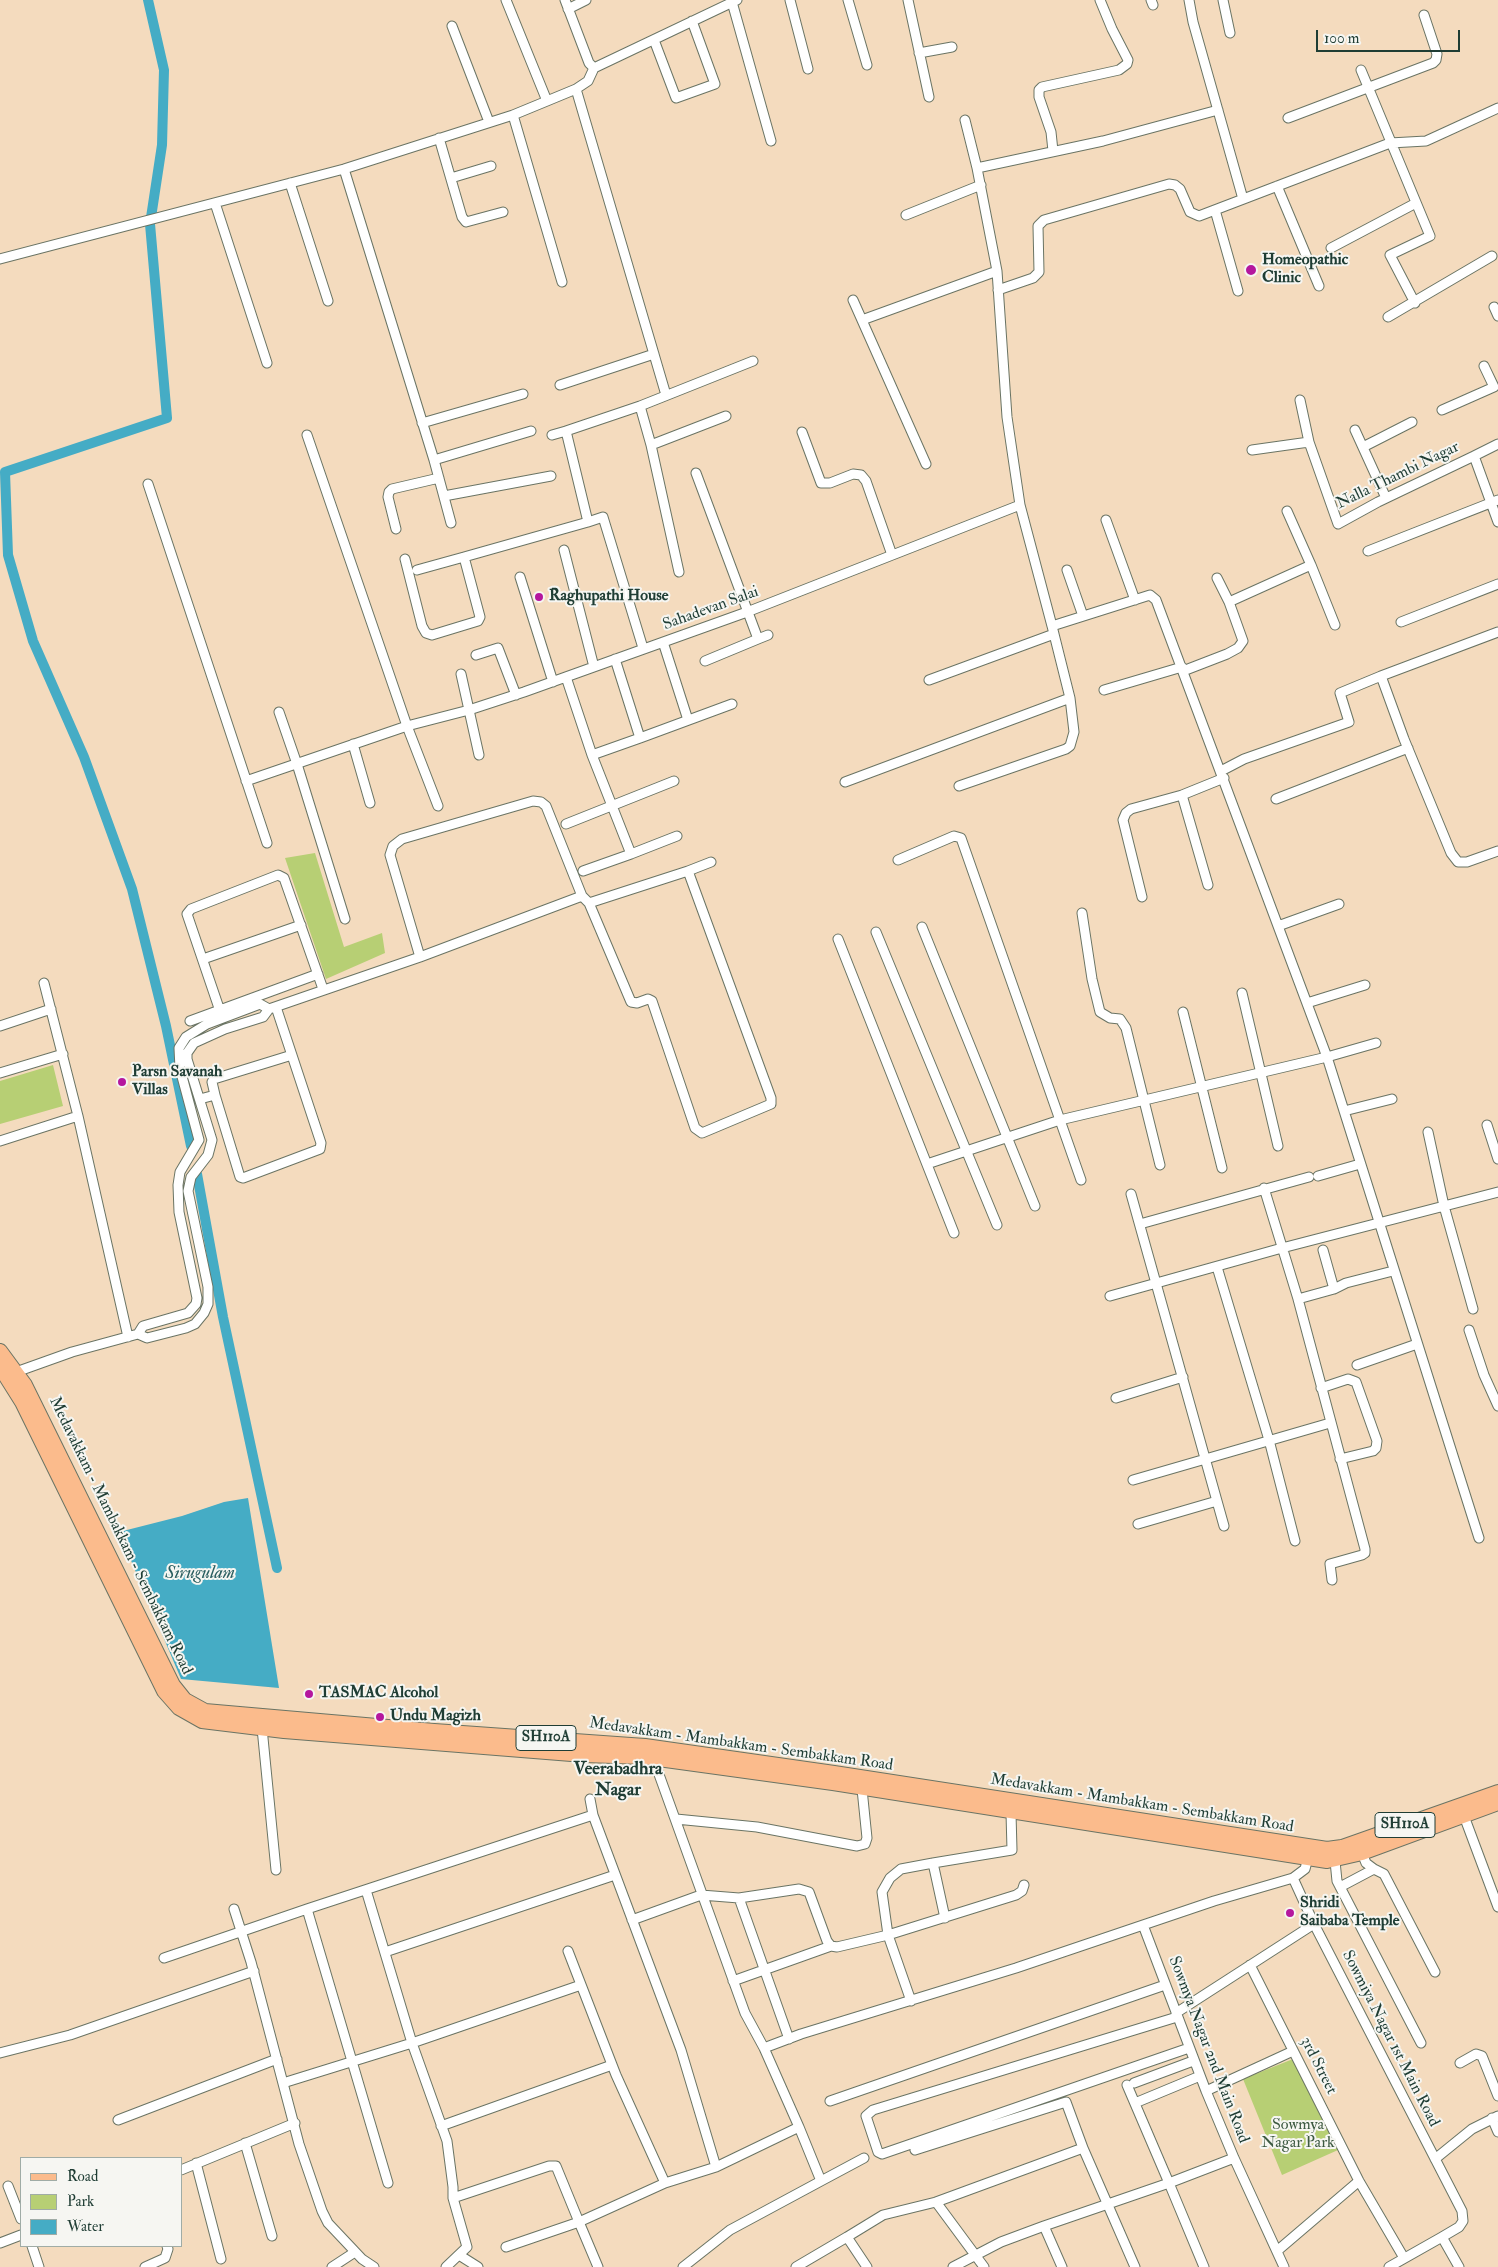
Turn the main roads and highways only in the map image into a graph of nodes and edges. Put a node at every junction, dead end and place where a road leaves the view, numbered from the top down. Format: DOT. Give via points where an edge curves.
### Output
graph roads {
  1 [pos="0,1350"];
  2 [pos="0,1367"];
  3 [pos="652,1753"];
  4 [pos="834,1778"];
  5 [pos="1496,1798"];
  6 [pos="1309,1854"];
  1 -- 3 [label="main road, Medavakkam - Mambakkam - Sembakkam Road / SH110A" via="25,1386 173,1685 185,1700 205,1711"];
  2 -- 3 [label="main road, Medavakkam - Mambakkam - Sembakkam Road / SH110A" via="22,1402 164,1691 179,1708 202,1721 262,1728 584,1755"];
  3 -- 4 [label="main road, Medavakkam - Mambakkam - Sembakkam Road / SH110A"];
  4 -- 6 [label="main road, Medavakkam - Mambakkam - Sembakkam Road / SH110A"];
  4 -- 6 [label="main road, Medavakkam - Mambakkam - Sembakkam Road / SH110A" via="862,1789 1011,1813"];
  5 -- 6 [label="main road, Medavakkam - Mambakkam - Sembakkam Road / SH110A" via="1342,1847"];
  5 -- 6 [label="main road, Medavakkam - Mambakkam - Sembakkam Road / SH110A" via="1464,1816 1362,1853 1335,1861"];
}
